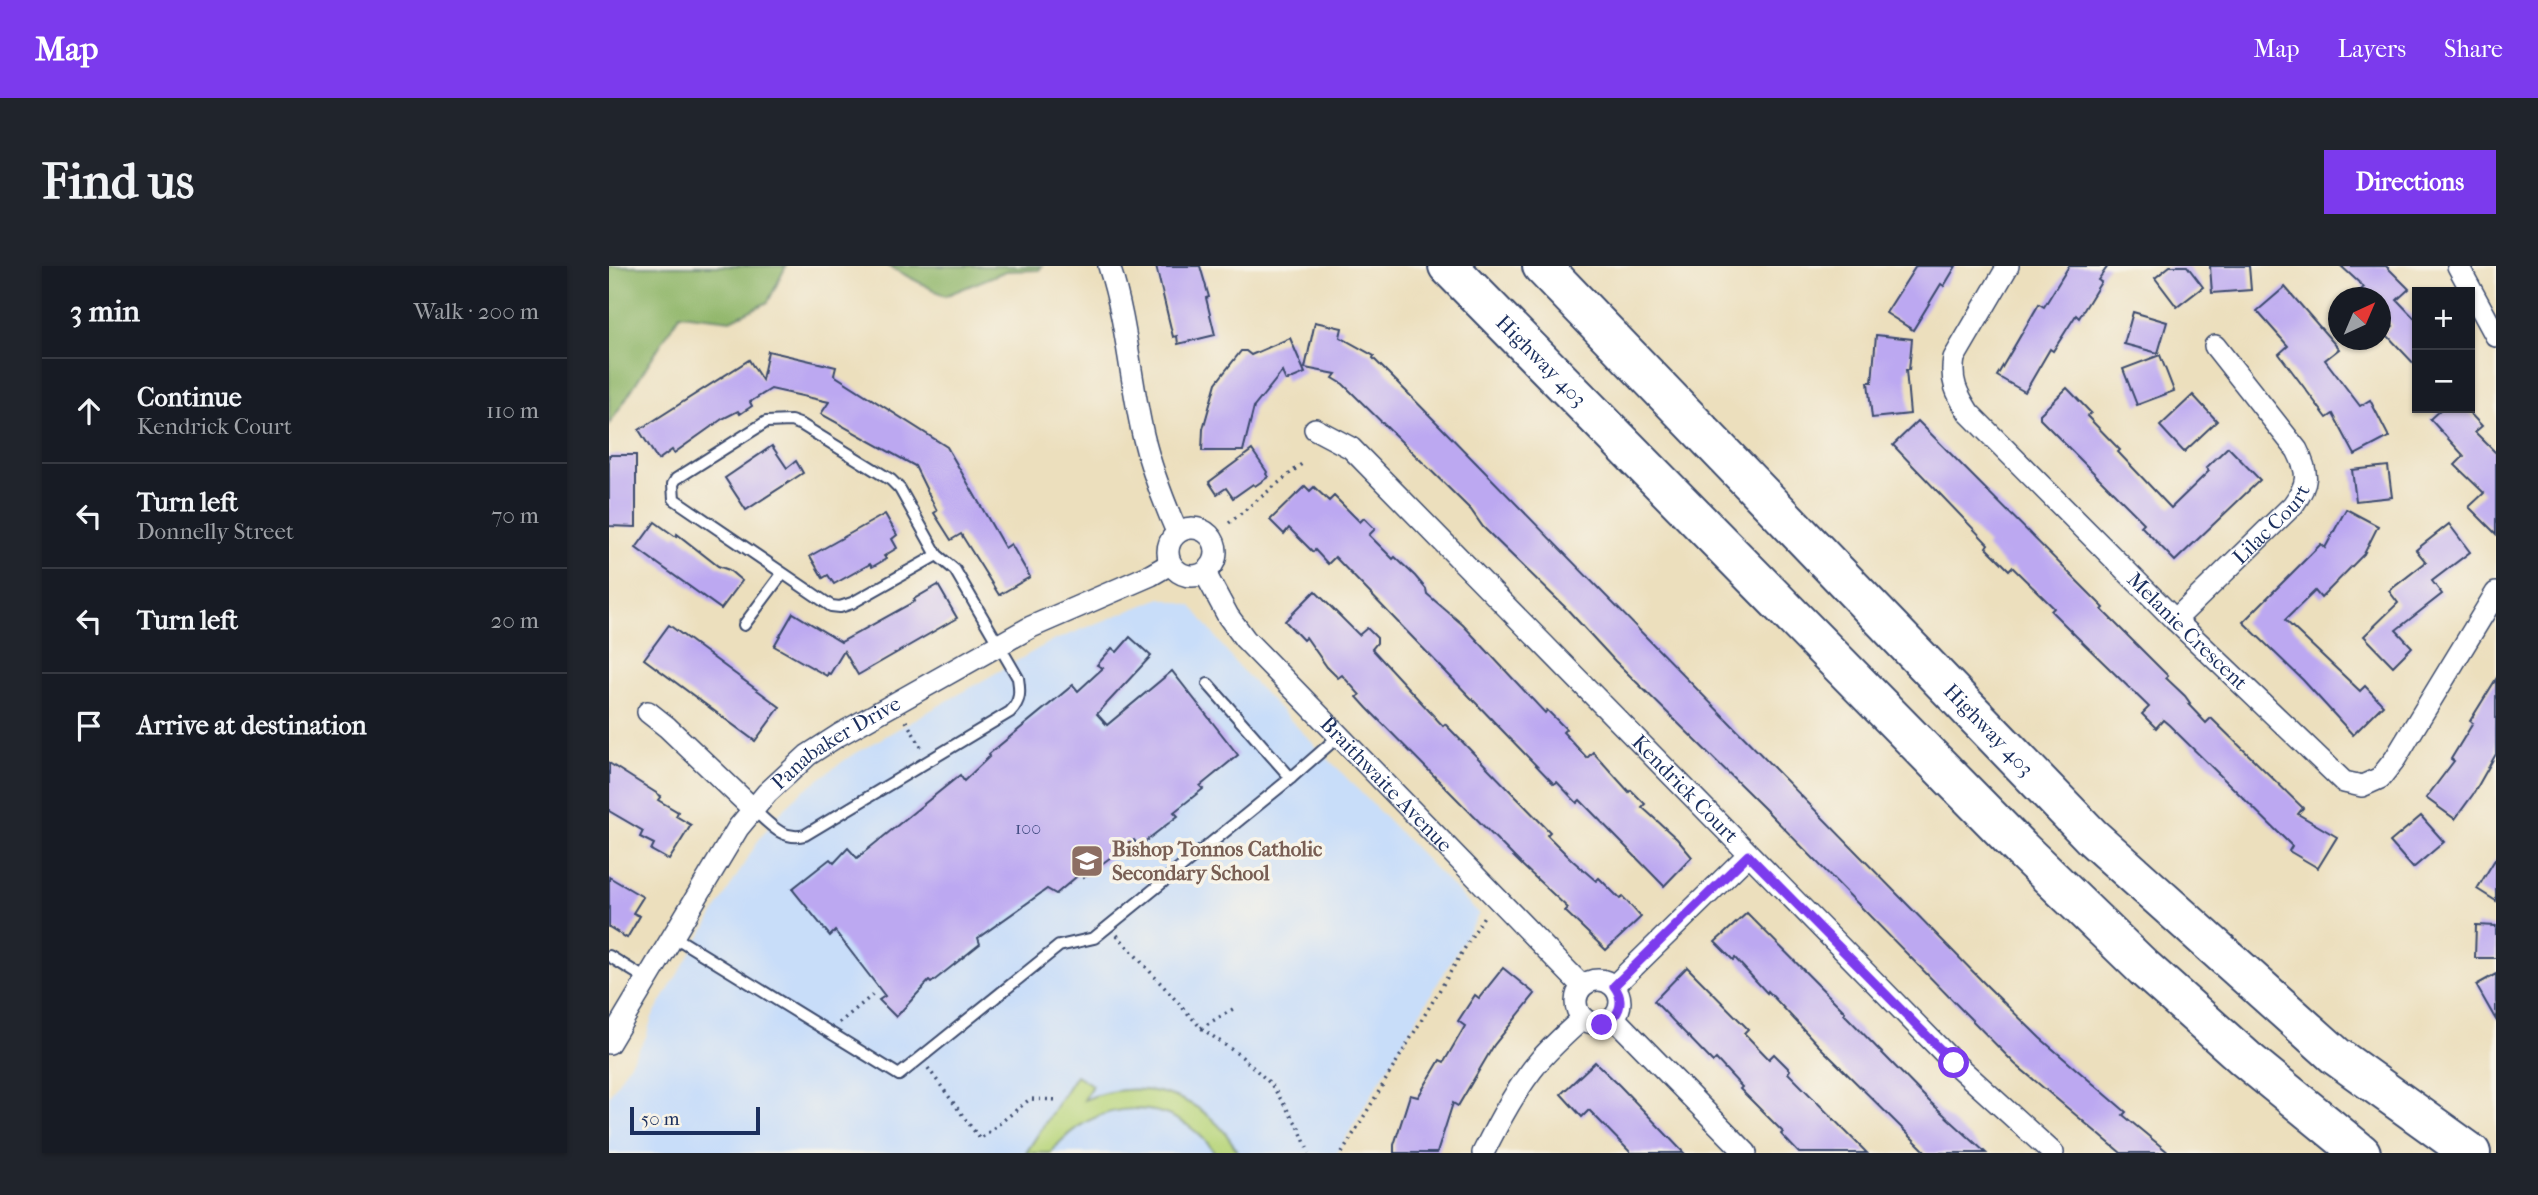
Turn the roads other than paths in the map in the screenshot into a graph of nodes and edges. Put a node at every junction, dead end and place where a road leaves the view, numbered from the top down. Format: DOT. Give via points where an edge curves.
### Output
graph roads {
  1 [pos="1109,266"];
  2 [pos="1448,266"];
  3 [pos="1542,266"];
  4 [pos="2008,266"];
  5 [pos="2458,266"];
  6 [pos="2496,336"];
  7 [pos="2215,346"];
  8 [pos="1315,429"];
  9 [pos="1177,532"];
  10 [pos="937,555"];
  11 [pos="1170,564"];
  12 [pos="1205,573"];
  13 [pos="782,574"];
  14 [pos="2496,593"];
  15 [pos="2175,620"];
  16 [pos="744,625"];
  17 [pos="999,644"];
  18 [pos="1208,684"];
  19 [pos="648,712"];
  20 [pos="1339,736"];
  21 [pos="1291,778"];
  22 [pos="753,808"];
  23 [pos="1748,855"];
  24 [pos="673,936"];
  25 [pos="609,956"];
  26 [pos="648,980"];
  27 [pos="1582,986"];
  28 [pos="1614,986"];
  29 [pos="1583,1018"];
  30 [pos="1614,1018"];
  31 [pos="609,1043"];
  32 [pos="1483,1153"];
  33 [pos="1746,1153"];
  34 [pos="2053,1153"];
  35 [pos="2361,1153"];
  36 [pos="2471,1153"];
  1 -- 9 [label="street" via="1143,433"];
  2 -- 35 [label="highway, Highway 403" via="2115,941 2246,1059"];
  3 -- 36 [label="highway, Highway 403" via="2091,836 2336,1056"];
  4 -- 15 [label="street, Melanie Crescent" via="1954,358 1951,374 1956,393 1969,413"];
  5 -- 6 [label="street"];
  7 -- 15 [label="street, Lilac Court" via="2297,450 2306,468 2305,488"];
  8 -- 23 [label="street, Kendrick Court" via="1351,448"];
  9 -- 11 [label="street" via="1168,549"];
  9 -- 12 [label="street" via="1198,528 1213,539 1217,554"];
  10 -- 13 [label="lane" via="840,607 825,604"];
  10 -- 13 [label="lane" via="891,481 802,425 778,420 758,426 676,479 672,492 674,499"];
  10 -- 17 [label="lane" via="955,570"];
  11 -- 12 [label="street" via="1189,576"];
  11 -- 17 [label="street, Panabaker Drive"];
  12 -- 20 [label="street, Braithwaite Avenue" via="1245,639"];
  13 -- 16 [label="lane"];
  14 -- 15 [label="street, Melanie Crescent" via="2395,759 2379,778 2363,786 2344,782 2328,768"];
  17 -- 22 [label="street, Panabaker Drive" via="822,746"];
  17 -- 22 [label="lane" via="1020,689 1010,712 805,835 783,835"];
  18 -- 21 [label="lane"];
  19 -- 22 [label="street"];
  20 -- 21 [label="lane"];
  20 -- 27 [label="street, Braithwaite Avenue"];
  21 -- 24 [label="lane" via="1094,938 1059,946 899,1074"];
  22 -- 24 [label="street, Panabaker Drive"];
  23 -- 28 [label="street"];
  23 -- 34 [label="street, Kendrick Court" via="1954,1063"];
  24 -- 26 [label="street, Panabaker Drive"];
  25 -- 26 [label="lane"];
  26 -- 31 [label="street, Panabaker Drive"];
  27 -- 28 [label="street" via="1601,979"];
  27 -- 29 [label="street" via="1576,1006"];
  28 -- 30 [label="street" via="1621,1005"];
  29 -- 30 [label="street" via="1602,1025"];
  29 -- 32 [label="street" via="1527,1077"];
  30 -- 33 [label="street"];
}
